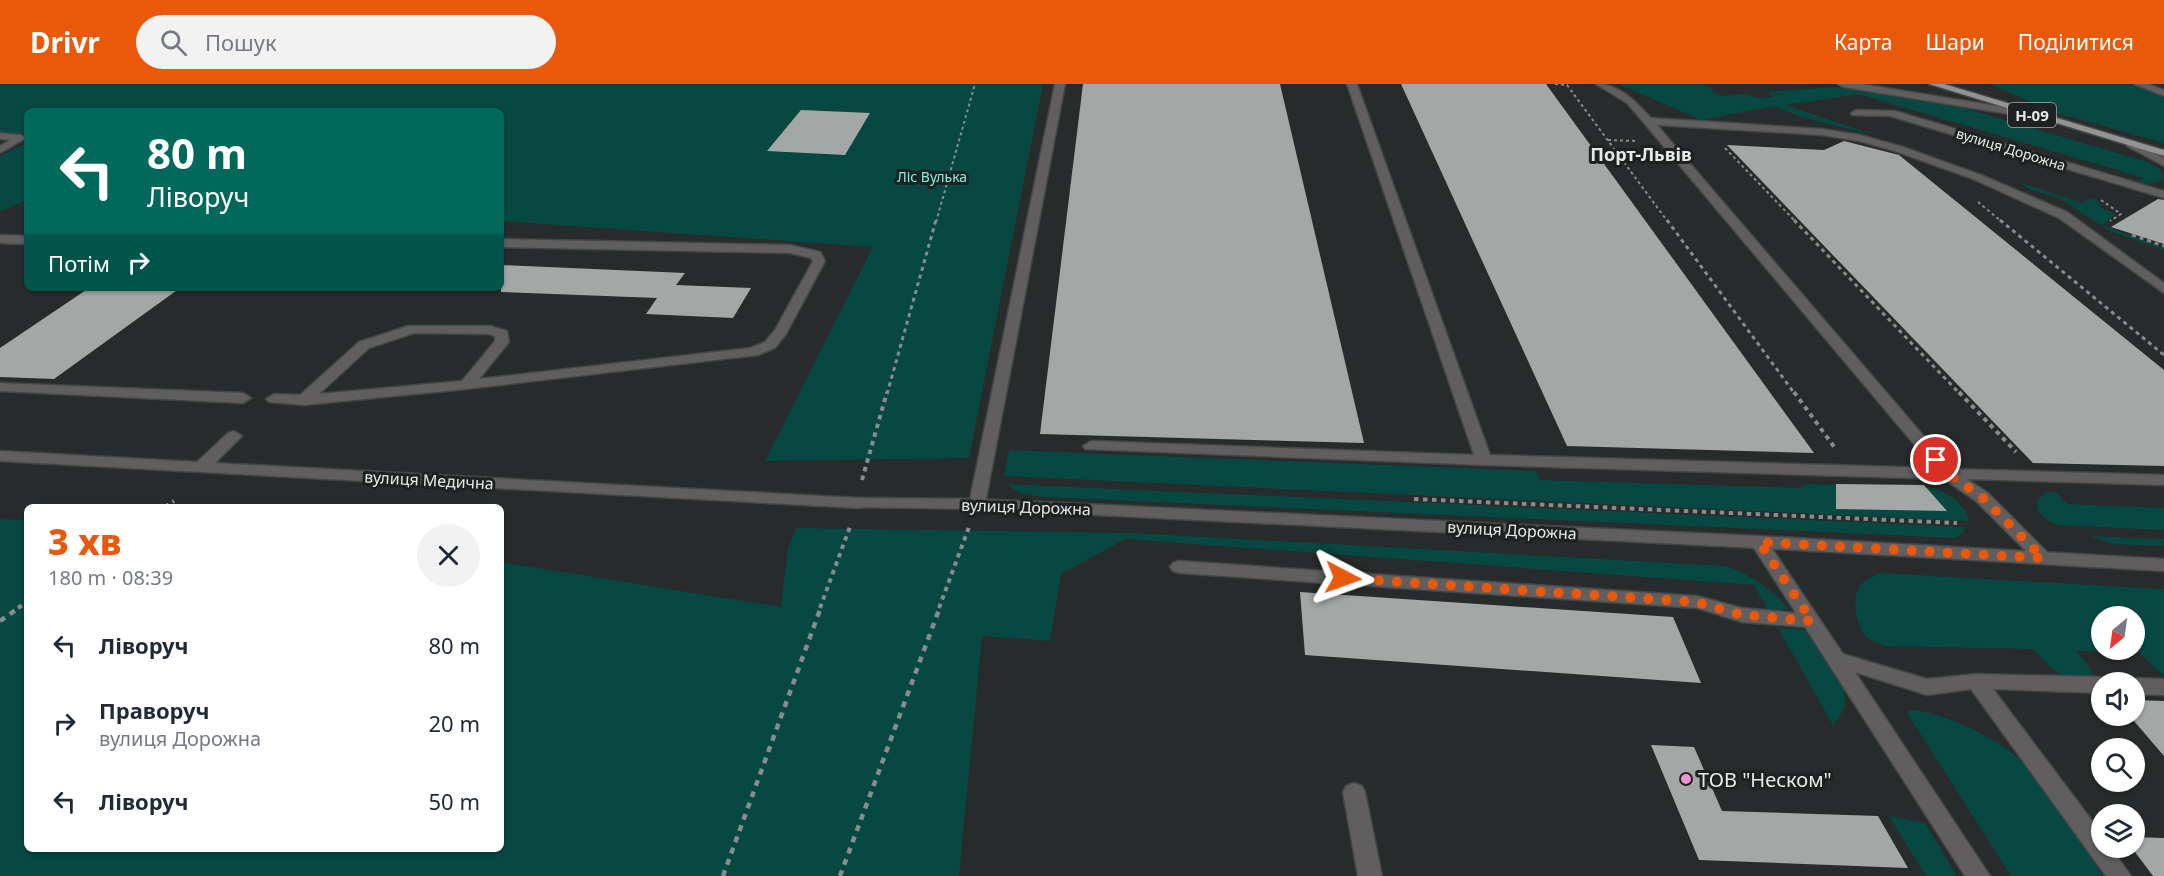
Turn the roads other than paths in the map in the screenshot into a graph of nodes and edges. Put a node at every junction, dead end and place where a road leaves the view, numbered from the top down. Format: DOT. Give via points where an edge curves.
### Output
graph roads {
  1 [pos="1060,84"];
  2 [pos="1352,84"];
  3 [pos="1601,84"];
  4 [pos="1843,84"];
  5 [pos="1934,84"];
  6 [pos="2139,84"];
  7 [pos="2164,93"];
  8 [pos="1856,113"];
  9 [pos="2028,114"];
  10 [pos="1648,121"];
  11 [pos="0,136"];
  12 [pos="2131,144"];
  13 [pos="0,150"];
  14 [pos="2164,153"];
  15 [pos="2164,163"];
  16 [pos="2164,195"];
  17 [pos="0,239"];
  18 [pos="24,240"];
  19 [pos="504,243"];
  20 [pos="2164,289"];
  21 [pos="466,385"];
  22 [pos="0,387"];
  23 [pos="243,398"];
  24 [pos="274,399"];
  25 [pos="304,400"];
  26 [pos="234,436"];
  27 [pos="1091,446"];
  28 [pos="0,456"];
  29 [pos="1484,460"];
  30 [pos="201,467"];
  31 [pos="1947,473"];
  32 [pos="2164,480"];
  33 [pos="859,503"];
  34 [pos="977,504"];
  35 [pos="1759,542"];
  36 [pos="2043,558"];
  37 [pos="2164,565"];
  38 [pos="1179,567"];
  39 [pos="1812,621"];
  40 [pos="1838,660"];
  41 [pos="1976,681"];
  42 [pos="2091,685"];
  43 [pos="2145,686"];
  44 [pos="2164,687"];
  45 [pos="1354,792"];
  46 [pos="1370,876"];
  47 [pos="1978,876"];
  48 [pos="2120,876"];
  1 -- 34 [label="street"];
  2 -- 29 [label="street"];
  3 -- 10 [label="street" via="1630,101"];
  4 -- 9 [label="street"];
  5 -- 9 [label="main road, Н-09"];
  6 -- 7 [label="street"];
  8 -- 16 [label="street, вулиця Дорожна" via="1891,113"];
  9 -- 12 [label="main road, Н-09"];
  10 -- 20 [label="street" via="1822,132 1899,149 1977,177 2063,215"];
  10 -- 31 [label="street"];
  11 -- 13 [label="street" via="21,138"];
  12 -- 14 [label="main road, Н-09"];
  12 -- 15 [label="street"];
  17 -- 18 [label="street"];
  19 -- 21 [label="street" via="790,249 811,252 819,261 781,331 770,345 759,350"];
  21 -- 25 [label="street"];
  21 -- 25 [label="street" via="501,342 502,334 490,330 413,328 364,345"];
  22 -- 23 [label="street"];
  24 -- 25 [label="street"];
  26 -- 30 [label="street"];
  27 -- 29 [label="street"];
  28 -- 30 [label="street, вулиця Медична"];
  29 -- 31 [label="street"];
  30 -- 33 [label="street, вулиця Медична"];
  31 -- 32 [label="street"];
  31 -- 36 [label="street" via="1982,497"];
  33 -- 34 [label="street, вулиця Дорожна"];
  34 -- 35 [label="street, вулиця Дорожна"];
  35 -- 36 [label="street, вулиця Дорожна"];
  35 -- 39 [label="street"];
  36 -- 37 [label="street, вулиця Дорожна"];
  38 -- 39 [label="street" via="1696,602 1742,615"];
  39 -- 40 [label="street"];
  40 -- 41 [label="street" via="1927,687"];
  40 -- 47 [label="street"];
  41 -- 42 [label="street"];
  41 -- 48 [label="street"];
  43 -- 44 [label="street"];
  45 -- 46 [label="street"];
}
